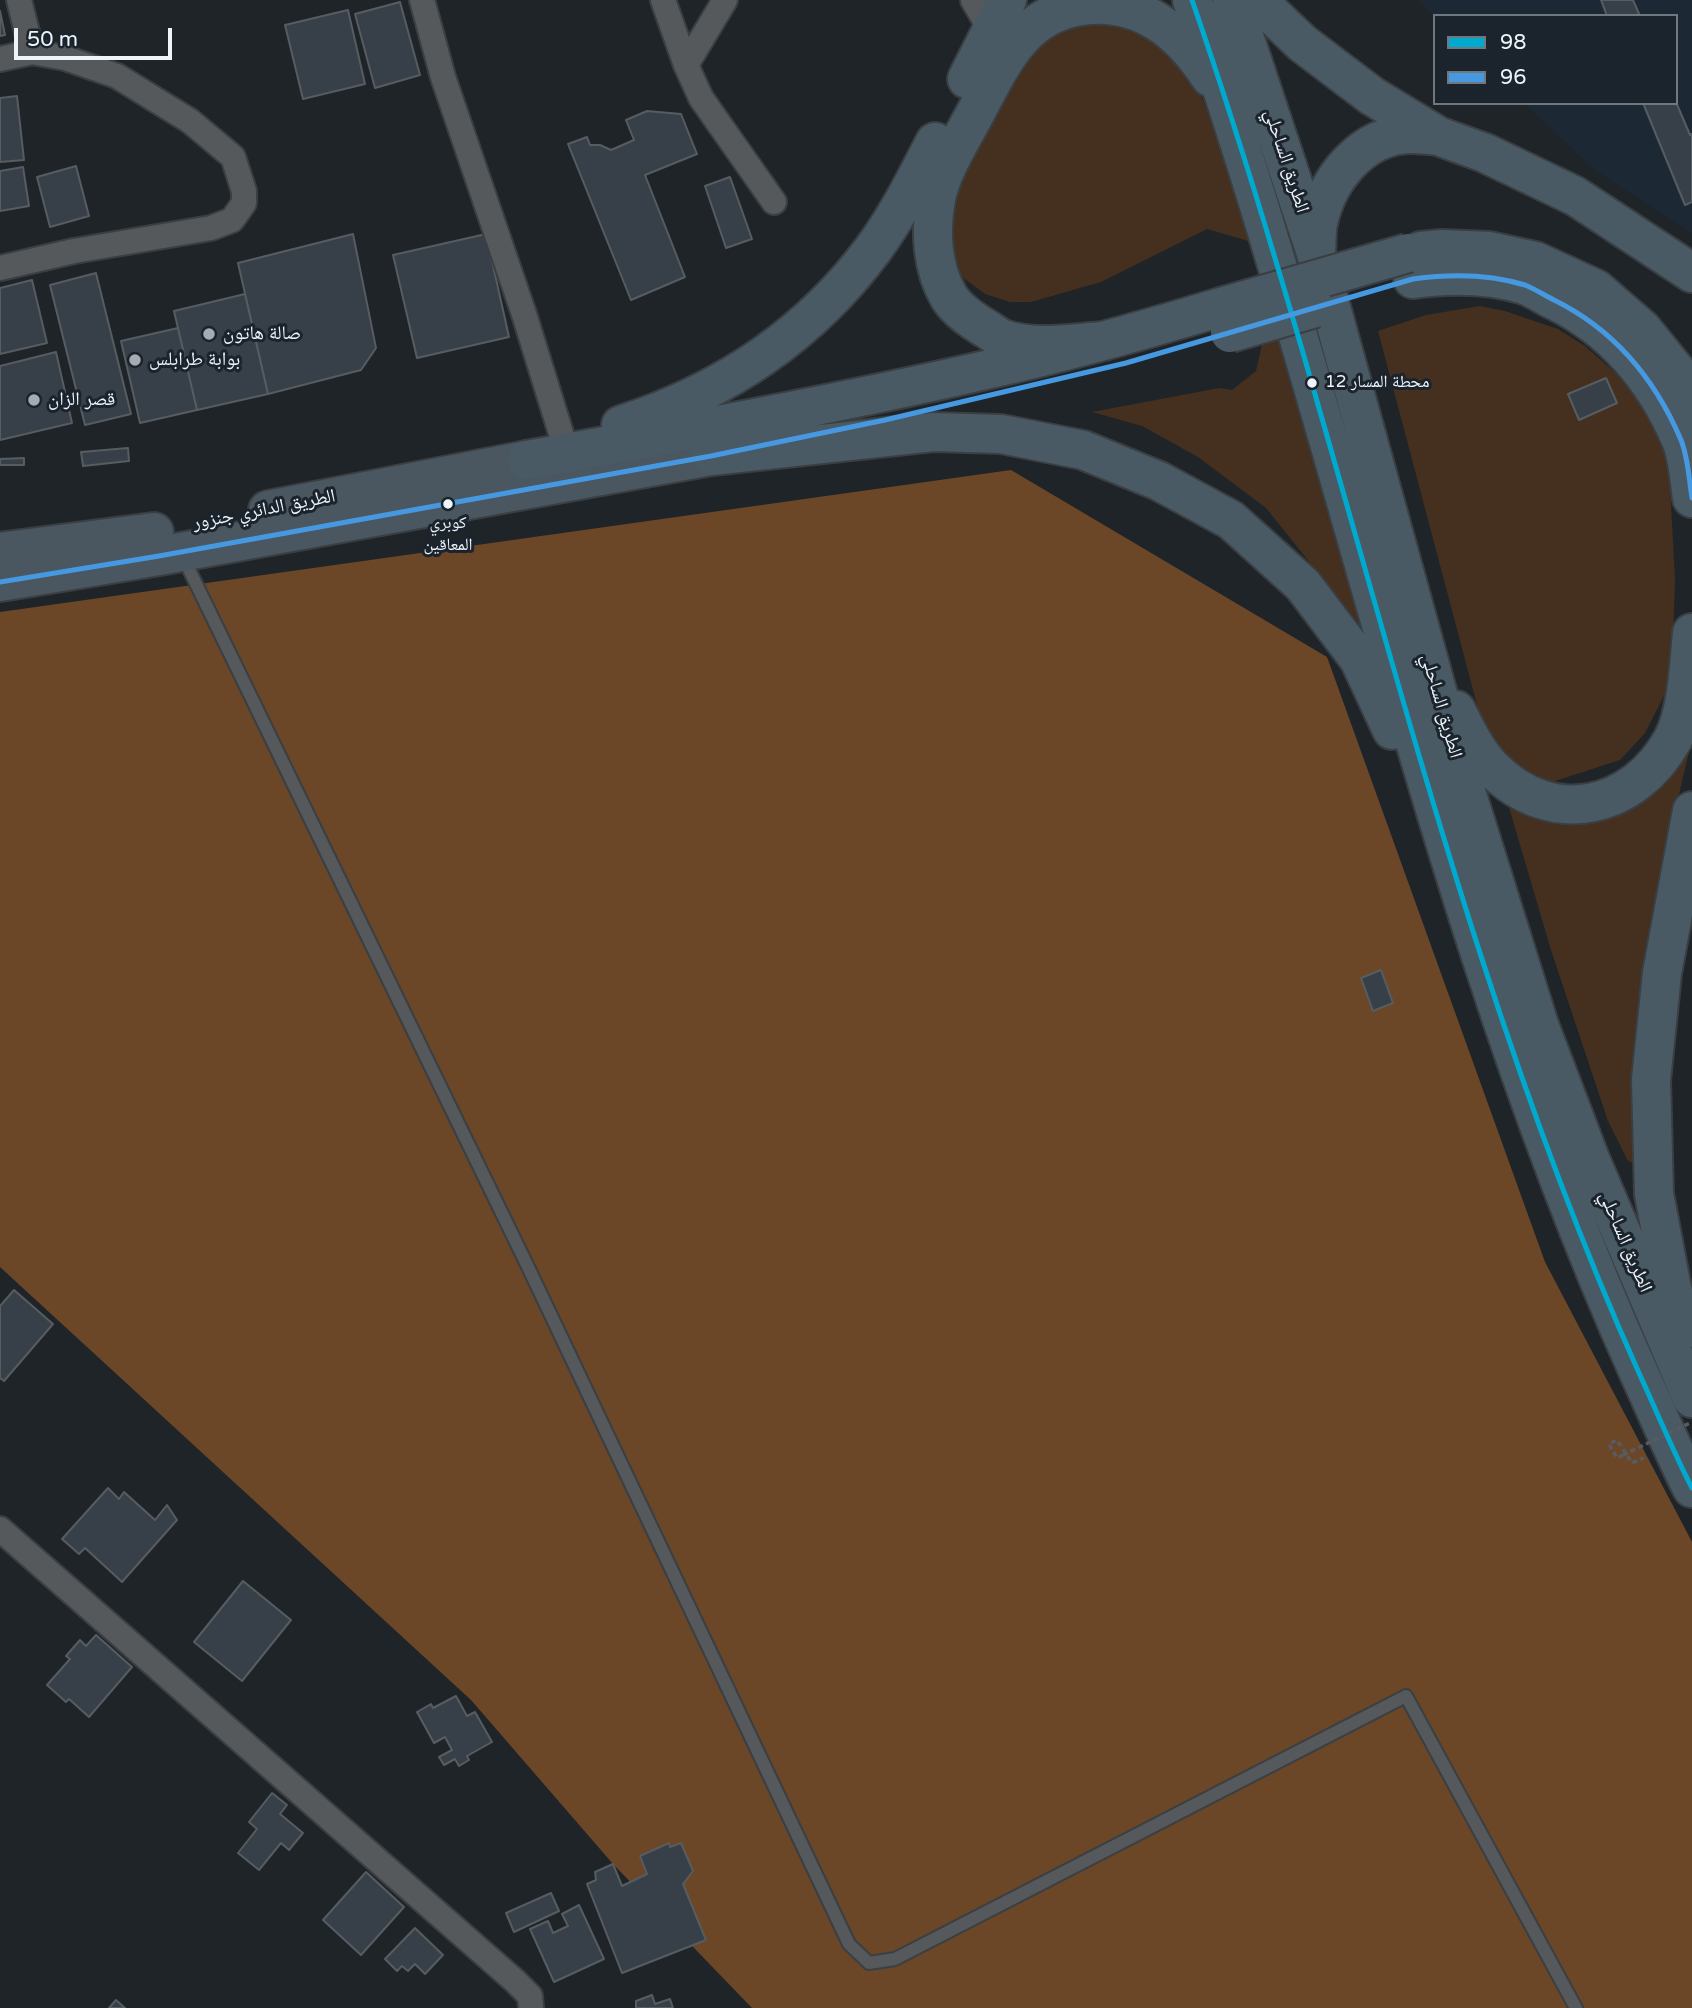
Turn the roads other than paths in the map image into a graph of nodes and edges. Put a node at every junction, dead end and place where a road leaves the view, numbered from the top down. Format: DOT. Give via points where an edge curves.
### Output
graph roads {
  1 [pos="19,0"];
  2 [pos="422,0"];
  3 [pos="663,0"];
  4 [pos="724,0"];
  5 [pos="1192,0"];
  6 [pos="1232,0"];
  7 [pos="1257,0"];
  8 [pos="990,11"];
  9 [pos="32,52"];
  10 [pos="0,59"];
  11 [pos="686,65"];
  12 [pos="1228,104"];
  13 [pos="1438,136"];
  14 [pos="774,202"];
  15 [pos="1316,253"];
  16 [pos="1410,266"];
  17 [pos="0,268"];
  18 [pos="1692,273"];
  19 [pos="1226,320"];
  20 [pos="1104,341"];
  21 [pos="1692,404"];
  22 [pos="564,443"];
  23 [pos="711,456"];
  24 [pos="527,460"];
  25 [pos="1692,498"];
  26 [pos="0,552"];
  27 [pos="181,552"];
  28 [pos="0,582"];
  29 [pos="1692,634"];
  30 [pos="1423,644"];
  31 [pos="1692,811"];
  32 [pos="1440,828"];
  33 [pos="1692,1362"];
  34 [pos="1692,1398"];
  35 [pos="1692,1488"];
  36 [pos="0,1529"];
  37 [pos="531,2008"];
  38 [pos="1576,2008"];
  1 -- 9 [label="street"];
  2 -- 22 [label="street" via="443,77"];
  3 -- 11 [label="street"];
  4 -- 11 [label="street"];
  5 -- 12 [label="highway, الطريق الساحلي"];
  6 -- 15 [label="highway, الطريق الساحلي"];
  7 -- 13 [label="highway" via="1302,43 1372,96"];
  8 -- 22 [label="highway" via="908,195 873,248 823,308 769,353 720,385 644,418"];
  9 -- 10 [label="street"];
  9 -- 17 [label="street" via="117,76 190,121 233,157 244,203 232,220 211,228"];
  11 -- 14 [label="street" via="701,98"];
  12 -- 20 [label="highway" via="1195,54 1141,12 1109,4 1077,6 1049,15 1006,57 953,155 937,197 932,231 936,266 949,298 970,319 1003,339 1037,345"];
  12 -- 32 [label="highway, الطريق الساحلي"];
  13 -- 15 [label="highway" via="1408,134 1388,139 1352,158 1333,181 1318,223"];
  13 -- 18 [label="highway" via="1575,196"];
  15 -- 30 [label="highway, الطريق الساحلي"];
  16 -- 19 [label="highway, bridge"];
  16 -- 21 [label="highway" via="1442,249 1489,251 1535,261 1596,289 1642,328 1681,377"];
  16 -- 25 [label="highway" via="1441,275 1525,286 1578,312 1621,346 1657,392 1682,442"];
  19 -- 20 [label="highway"];
  19 -- 23 [label="highway" via="1126,363"];
  20 -- 24 [label="highway" via="876,394"];
  22 -- 24 [label="highway"];
  23 -- 27 [label="main road, الطريق الدائري جنزور"];
  23 -- 32 [label="highway" via="933,432 1001,434 1083,450 1159,481 1231,520 1303,585 1359,659"];
  24 -- 26 [label="main road, الطريق الدائري جنزور" via="154,532"];
  27 -- 28 [label="main road, الطريق الدائري جنزور"];
  27 -- 38 [label="lane" via="529,1269 849,1944 869,1963 895,1959 1406,1696"];
  29 -- 30 [label="highway" via="1686,694 1674,737 1653,768 1626,791 1593,804 1563,804 1525,793 1493,769 1467,732"];
  30 -- 34 [label="highway, الطريق الساحلي" via="1539,1025 1590,1159"];
  31 -- 33 [label="highway" via="1662,973 1651,1080 1654,1194"];
  32 -- 35 [label="highway, الطريق الساحلي" via="1559,1181 1605,1297"];
  36 -- 37 [label="street" via="515,1981 530,1996"];
}
